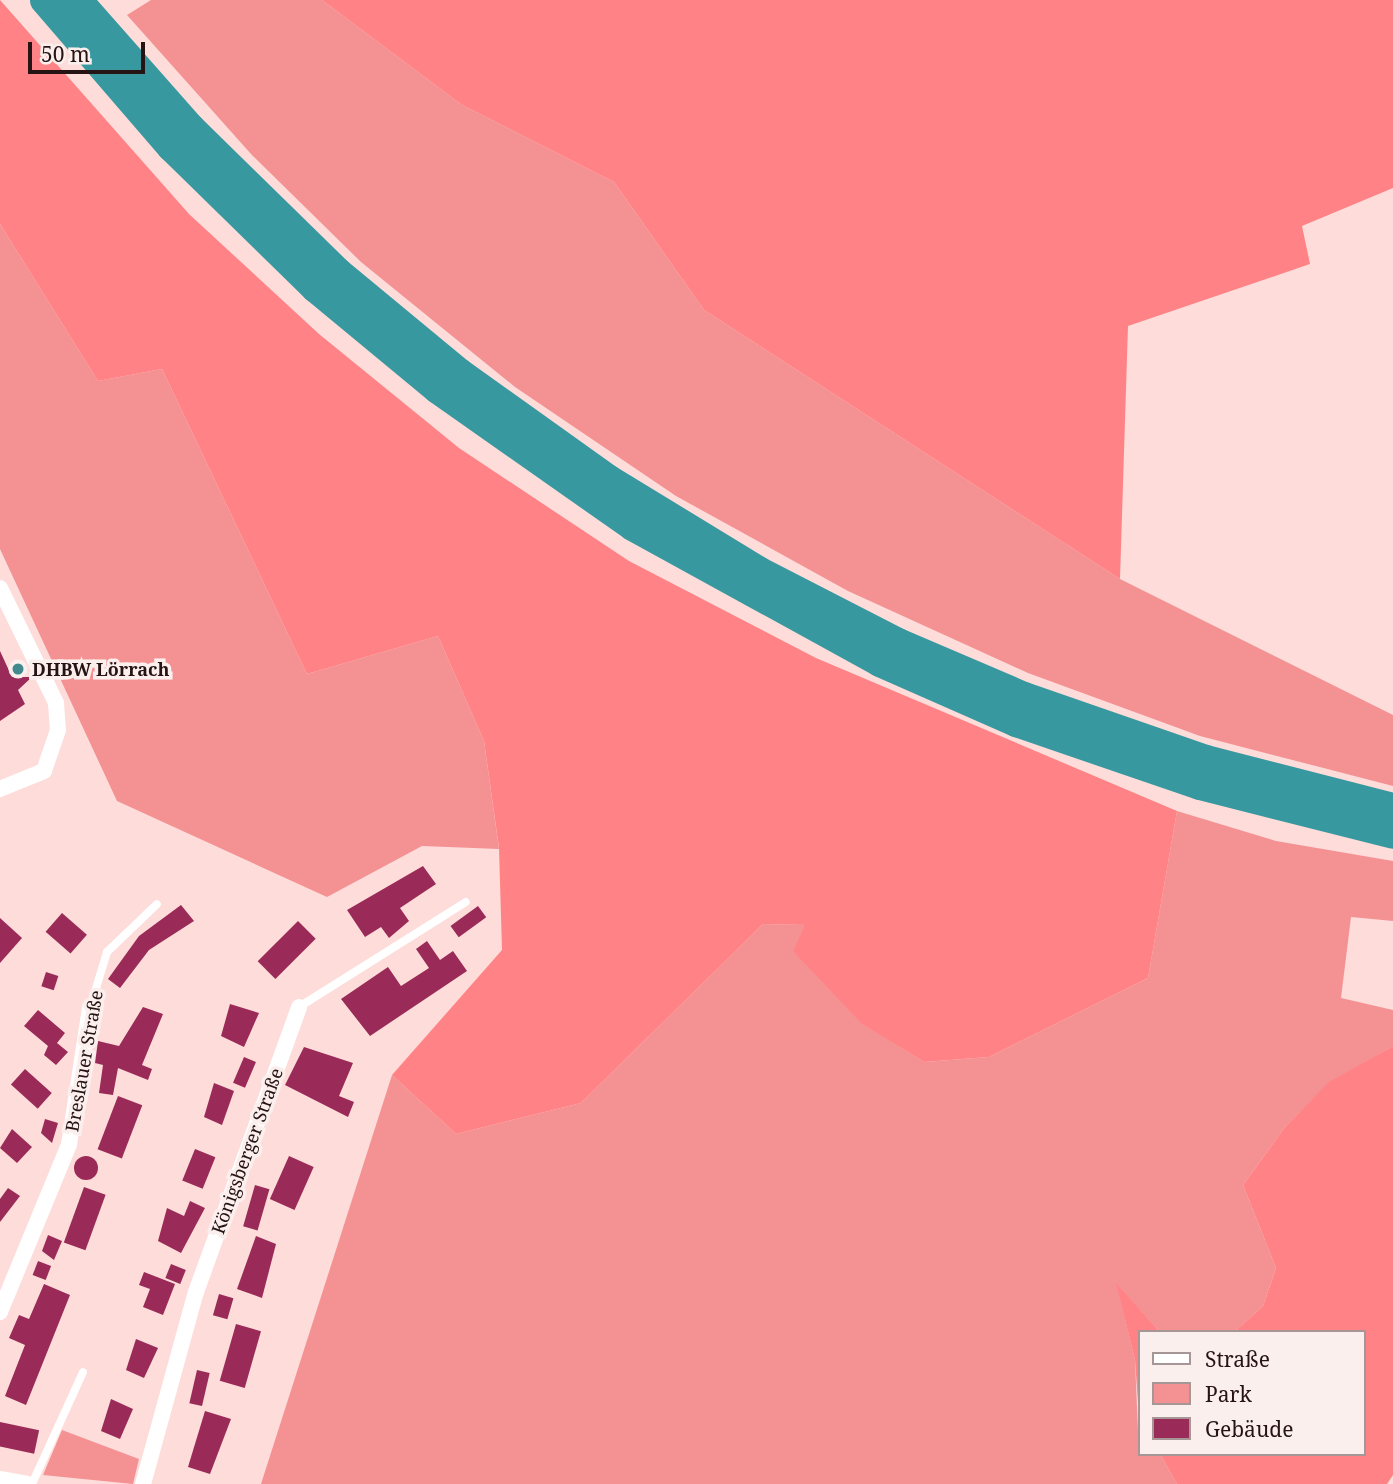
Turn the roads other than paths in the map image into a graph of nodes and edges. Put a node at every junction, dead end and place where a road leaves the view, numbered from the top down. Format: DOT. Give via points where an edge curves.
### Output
graph roads {
  1 [pos="45,0"];
  2 [pos="77,0"];
  3 [pos="0,588"];
  4 [pos="0,789"];
  5 [pos="1393,808"];
  6 [pos="1393,834"];
  7 [pos="466,902"];
  8 [pos="157,904"];
  9 [pos="299,1007"];
  10 [pos="90,1008"];
  11 [pos="0,1312"];
  12 [pos="83,1372"];
  13 [pos="0,1479"];
  14 [pos="27,1484"];
  15 [pos="32,1484"];
  16 [pos="143,1484"];
  1 -- 6 [label="highway" via="172,147 316,288 438,389 633,526 880,662 1016,722 1200,785"];
  2 -- 5 [label="highway" via="208,147 337,272 459,373 608,480 758,571 1012,691 1206,760"];
  3 -- 4 [label="street" via="56,703 58,730 44,771"];
  7 -- 9 [label="lane, Königsberger Straße"];
  8 -- 10 [label="lane, Breslauer Straße" via="107,952"];
  9 -- 16 [label="street, Königsberger Straße" via="196,1292"];
  10 -- 11 [label="street, Breslauer Straße" via="69,1144"];
  12 -- 15 [label="lane"];
  13 -- 14 [label="street"];
}
